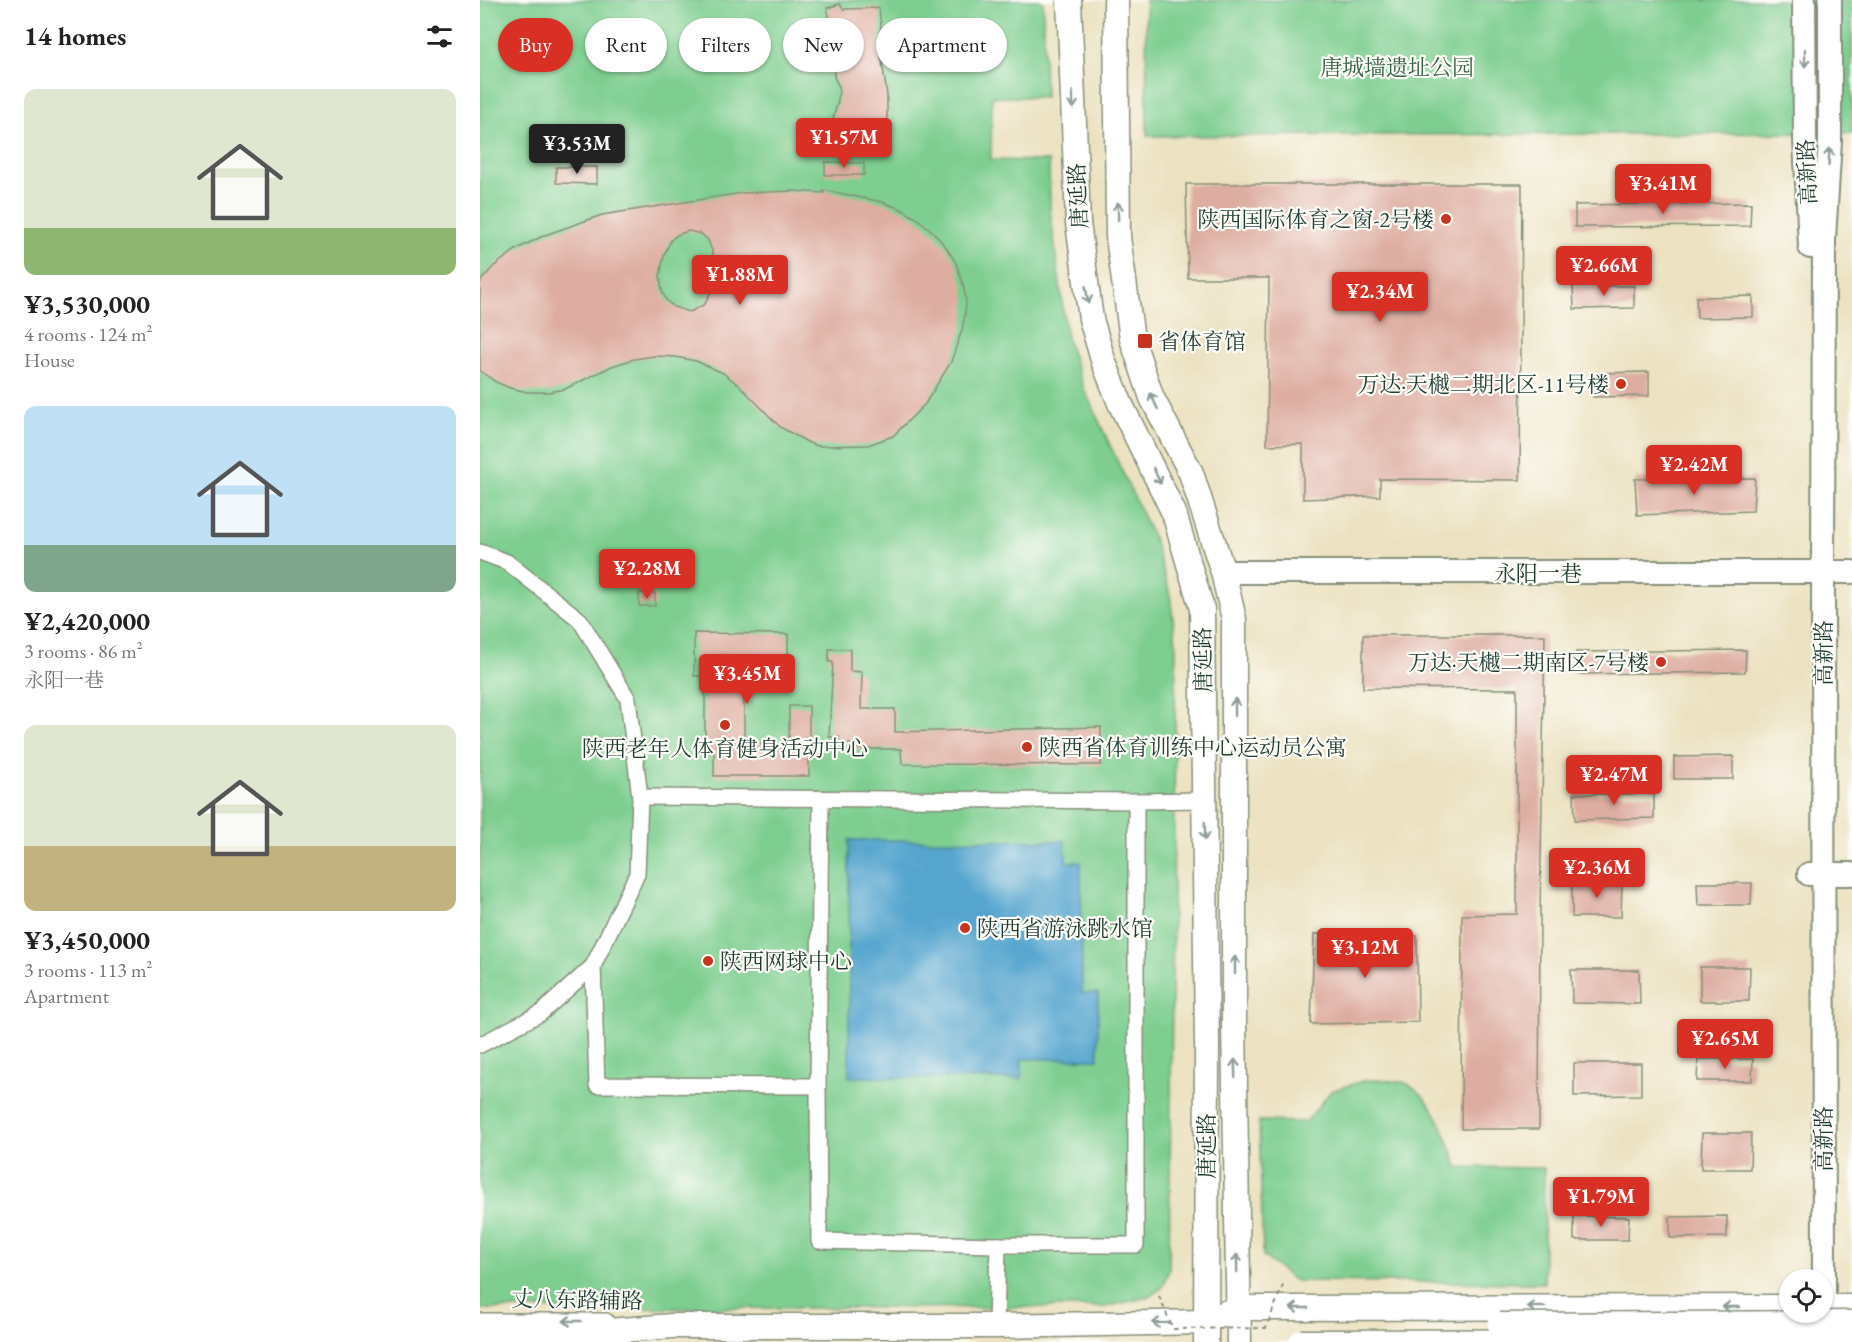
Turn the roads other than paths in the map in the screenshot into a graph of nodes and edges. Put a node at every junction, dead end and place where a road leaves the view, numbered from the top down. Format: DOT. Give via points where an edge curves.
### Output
graph roads {
  1 [pos="1069,0"];
  2 [pos="1116,0"];
  3 [pos="1804,0"];
  4 [pos="1830,0"];
  5 [pos="480,552"];
  6 [pos="1852,572"];
  7 [pos="1225,579"];
  8 [pos="1817,579"];
  9 [pos="1852,585"];
  10 [pos="640,797"];
  11 [pos="821,798"];
  12 [pos="1204,800"];
  13 [pos="1136,801"];
  14 [pos="1816,874"];
  15 [pos="1852,874"];
  16 [pos="593,966"];
  17 [pos="480,1045"];
  18 [pos="818,1086"];
  19 [pos="998,1245"];
  20 [pos="1810,1269"];
  21 [pos="1822,1269"];
  22 [pos="1779,1307"];
  23 [pos="1833,1307"];
  24 [pos="1852,1307"];
  25 [pos="1238,1308"];
  26 [pos="1331,1308"];
  27 [pos="480,1321"];
  28 [pos="1852,1323"];
  29 [pos="672,1326"];
  30 [pos="996,1326"];
  31 [pos="1205,1332"];
  32 [pos="480,1338"];
  33 [pos="519,1338"];
  34 [pos="1852,1341"];
  35 [pos="610,1342"];
  36 [pos="1239,1342"];
  37 [pos="1301,1342"];
  1 -- 12 [label="main road, 唐延路, one-way" via="1078,224 1091,319 1120,403 1174,513 1203,609"];
  7 -- 2 [label="main road, 唐延路, one-way" via="1191,473 1152,398 1132,339 1118,237"];
  3 -- 8 [label="main road, 高新路, one-way"];
  8 -- 4 [label="main road, 高新路, one-way" via="1824,239 1830,141"];
  5 -- 10 [label="street" via="507,562 580,620 628,699"];
  6 -- 8 [label="main road, 永阳一巷"];
  7 -- 8 [label="main road, 永阳一巷"];
  25 -- 7 [label="main road, 唐延路, one-way" via="1234,619"];
  8 -- 9 [label="main road, 永阳一巷"];
  8 -- 14 [label="main road, 高新路"];
  10 -- 11 [label="street"];
  10 -- 16 [label="street" via="637,874"];
  11 -- 13 [label="street"];
  11 -- 18 [label="street"];
  12 -- 13 [label="street"];
  12 -- 31 [label="main road, 唐延路, one-way"];
  13 -- 19 [label="street" via="1136,1245"];
  14 -- 15 [label="main road"];
  14 -- 20 [label="main road, 高新路"];
  14 -- 21 [label="main road, 高新路"];
  16 -- 17 [label="street" via="541,1013"];
  16 -- 18 [label="street" via="597,1085"];
  18 -- 19 [label="street" via="819,1241"];
  19 -- 30 [label="street"];
  22 -- 26 [label="main road, one-way"];
  23 -- 24 [label="main road"];
  26 -- 25 [label="main road, one-way"];
  25 -- 31 [label="main road"];
  25 -- 36 [label="main road, 唐延路"];
  26 -- 28 [label="main road, bridge" via="1407,1326"];
  29 -- 27 [label="street, 丈八东路辅路, one-way" via="607,1321"];
  29 -- 30 [label="main road"];
  29 -- 33 [label="main road"];
  31 -- 30 [label="main road, one-way"];
  32 -- 33 [label="main road"];
  33 -- 35 [label="main road"];
  34 -- 37 [label="main road, bridge"];
}
